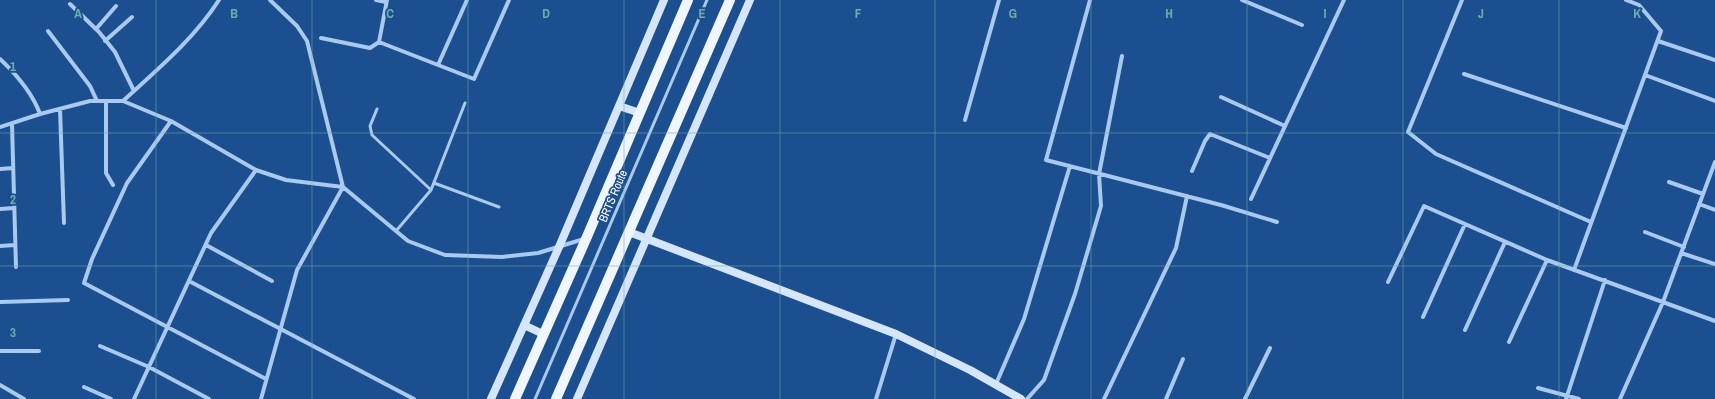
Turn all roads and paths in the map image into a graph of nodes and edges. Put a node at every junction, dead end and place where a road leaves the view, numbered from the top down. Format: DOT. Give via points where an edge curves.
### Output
graph roads {
  1 [pos="219,0"];
  2 [pos="270,0"];
  3 [pos="376,0"];
  4 [pos="467,0"];
  5 [pos="509,0"];
  6 [pos="664,0"];
  7 [pos="688,0"];
  8 [pos="707,0"];
  9 [pos="730,0"];
  10 [pos="750,0"];
  11 [pos="999,0"];
  12 [pos="1090,0"];
  13 [pos="1242,0"];
  14 [pos="1344,0"];
  15 [pos="1462,0"];
  16 [pos="1626,0"];
  17 [pos="387,1"];
  18 [pos="70,4"];
  19 [pos="116,6"];
  20 [pos="132,17"];
  21 [pos="1302,25"];
  22 [pos="96,29"];
  23 [pos="48,32"];
  24 [pos="321,38"];
  25 [pos="106,41"];
  26 [pos="1658,41"];
  27 [pos="379,42"];
  28 [pos="1122,56"];
  29 [pos="0,59"];
  30 [pos="1715,60"];
  31 [pos="438,65"];
  32 [pos="1464,74"];
  33 [pos="1645,75"];
  34 [pos="134,91"];
  35 [pos="1221,97"];
  36 [pos="97,101"];
  37 [pos="106,101"];
  38 [pos="123,101"];
  39 [pos="1715,101"];
  40 [pos="465,103"];
  41 [pos="619,106"];
  42 [pos="60,109"];
  43 [pos="377,109"];
  44 [pos="640,113"];
  45 [pos="40,114"];
  46 [pos="965,120"];
  47 [pos="171,121"];
  48 [pos="12,124"];
  49 [pos="1285,126"];
  50 [pos="0,127"];
  51 [pos="1626,128"];
  52 [pos="1270,158"];
  53 [pos="1715,162"];
  54 [pos="1070,166"];
  55 [pos="13,168"];
  56 [pos="0,169"];
  57 [pos="1714,169"];
  58 [pos="256,170"];
  59 [pos="1192,171"];
  60 [pos="1099,174"];
  61 [pos="1668,182"];
  62 [pos="434,183"];
  63 [pos="113,185"];
  64 [pos="343,187"];
  65 [pos="431,190"];
  66 [pos="1703,194"];
  67 [pos="1187,196"];
  68 [pos="1251,200"];
  69 [pos="1699,204"];
  70 [pos="498,207"];
  71 [pos="14,208"];
  72 [pos="0,209"];
  73 [pos="1715,210"];
  74 [pos="1277,222"];
  75 [pos="1591,222"];
  76 [pos="64,223"];
  77 [pos="1465,224"];
  78 [pos="396,231"];
  79 [pos="629,232"];
  80 [pos="1644,232"];
  81 [pos="646,238"];
  82 [pos="586,239"];
  83 [pos="1505,242"];
  84 [pos="15,245"];
  85 [pos="206,245"];
  86 [pos="0,246"];
  87 [pos="559,247"];
  88 [pos="1684,247"];
  89 [pos="1681,253"];
  90 [pos="1547,260"];
  91 [pos="1715,264"];
  92 [pos="16,267"];
  93 [pos="1574,270"];
  94 [pos="1605,280"];
  95 [pos="189,281"];
  96 [pos="272,281"];
  97 [pos="1388,282"];
  98 [pos="68,300"];
  99 [pos="0,302"];
  100 [pos="1663,302"];
  101 [pos="1423,317"];
  102 [pos="1715,321"];
  103 [pos="524,325"];
  104 [pos="168,328"];
  105 [pos="281,329"];
  106 [pos="1465,330"];
  107 [pos="543,334"];
  108 [pos="896,334"];
  109 [pos="1509,342"];
  110 [pos="100,346"];
  111 [pos="1270,348"];
  112 [pos="0,351"];
  113 [pos="39,351"];
  114 [pos="1183,359"];
  115 [pos="149,367"];
  116 [pos="266,379"];
  117 [pos="996,384"];
  118 [pos="0,385"];
  119 [pos="84,387"];
  120 [pos="1538,388"];
  121 [pos="1567,397"];
  122 [pos="24,399"];
  123 [pos="111,399"];
  124 [pos="134,399"];
  125 [pos="209,399"];
  126 [pos="261,399"];
  127 [pos="414,399"];
  128 [pos="491,399"];
  129 [pos="515,399"];
  130 [pos="535,399"];
  131 [pos="556,399"];
  132 [pos="577,399"];
  133 [pos="876,399"];
  134 [pos="1021,399"];
  135 [pos="1027,399"];
  136 [pos="1104,399"];
  137 [pos="1166,399"];
  138 [pos="1246,399"];
  139 [pos="1579,399"];
  140 [pos="1620,399"];
  1 -- 34 [label="street" via="208,18"];
  2 -- 64 [label="street" via="297,26 307,41"];
  3 -- 17 [label="street"];
  4 -- 31 [label="street"];
  5 -- 31 [label="street" via="474,79"];
  6 -- 41 [label="street"];
  7 -- 44 [label="main road"];
  8 -- 130 [label="lane, BRTS Route"];
  9 -- 79 [label="main road"];
  10 -- 81 [label="street"];
  11 -- 46 [label="street"];
  12 -- 54 [label="street" via="1046,160"];
  13 -- 21 [label="street"];
  14 -- 49 [label="street"];
  15 -- 75 [label="street" via="1408,132 1436,154"];
  16 -- 26 [label="street" via="1640,5 1661,31"];
  17 -- 27 [label="street"];
  18 -- 22 [label="street"];
  19 -- 22 [label="street"];
  20 -- 25 [label="street"];
  22 -- 25 [label="street"];
  23 -- 36 [label="street" via="90,86"];
  24 -- 27 [label="street" via="370,48"];
  25 -- 34 [label="street"];
  26 -- 30 [label="street"];
  26 -- 33 [label="street"];
  27 -- 31 [label="street"];
  28 -- 60 [label="street"];
  29 -- 45 [label="street" via="15,73 35,100"];
  32 -- 51 [label="street"];
  33 -- 39 [label="street"];
  33 -- 51 [label="street"];
  34 -- 38 [label="street"];
  35 -- 49 [label="street"];
  36 -- 37 [label="street"];
  36 -- 42 [label="street"];
  37 -- 38 [label="street"];
  37 -- 63 [label="street" via="106,173"];
  38 -- 47 [label="street"];
  40 -- 62 [label="lane"];
  41 -- 44 [label="street"];
  41 -- 87 [label="street"];
  42 -- 45 [label="street"];
  42 -- 76 [label="street"];
  43 -- 65 [label="lane" via="370,126 372,135"];
  44 -- 82 [label="main road"];
  45 -- 48 [label="street"];
  47 -- 58 [label="street"];
  47 -- 104 [label="street" via="127,183 92,259 84,283"];
  48 -- 50 [label="street"];
  48 -- 55 [label="street"];
  49 -- 52 [label="street"];
  51 -- 75 [label="street"];
  52 -- 59 [label="street" via="1210,134"];
  52 -- 68 [label="street"];
  53 -- 57 [label="street"];
  54 -- 60 [label="street"];
  54 -- 117 [label="street" via="1024,319"];
  55 -- 56 [label="street"];
  55 -- 71 [label="street"];
  57 -- 66 [label="street"];
  58 -- 64 [label="street" via="286,180"];
  58 -- 85 [label="street" via="211,233"];
  60 -- 67 [label="street"];
  60 -- 135 [label="street" via="1101,206 1075,294 1044,380"];
  61 -- 66 [label="street"];
  62 -- 65 [label="lane"];
  62 -- 70 [label="lane"];
  64 -- 78 [label="street"];
  64 -- 105 [label="street" via="297,270"];
  65 -- 78 [label="lane"];
  66 -- 69 [label="street"];
  67 -- 74 [label="street"];
  67 -- 136 [label="street" via="1176,248"];
  69 -- 73 [label="street"];
  69 -- 88 [label="street"];
  71 -- 72 [label="street"];
  71 -- 84 [label="street"];
  75 -- 93 [label="street"];
  77 -- 83 [label="street"];
  77 -- 97 [label="street" via="1424,206"];
  77 -- 101 [label="street"];
  78 -- 87 [label="street" via="408,241 445,255 502,257 538,253"];
  79 -- 81 [label="street"];
  79 -- 131 [label="main road"];
  80 -- 88 [label="street"];
  81 -- 108 [label="street"];
  81 -- 132 [label="street"];
  82 -- 87 [label="street"];
  82 -- 107 [label="main road"];
  83 -- 90 [label="street"];
  83 -- 106 [label="street"];
  84 -- 86 [label="street"];
  84 -- 92 [label="street"];
  85 -- 95 [label="street"];
  85 -- 96 [label="street"];
  87 -- 103 [label="street"];
  88 -- 89 [label="street"];
  89 -- 91 [label="street"];
  89 -- 100 [label="street"];
  90 -- 93 [label="street"];
  90 -- 109 [label="street"];
  93 -- 94 [label="street"];
  94 -- 100 [label="street"];
  94 -- 121 [label="street"];
  95 -- 104 [label="street"];
  95 -- 105 [label="street"];
  98 -- 99 [label="street"];
  100 -- 102 [label="street"];
  100 -- 140 [label="street"];
  103 -- 107 [label="street"];
  103 -- 128 [label="street"];
  104 -- 115 [label="street"];
  104 -- 116 [label="street"];
  105 -- 116 [label="street"];
  105 -- 127 [label="street"];
  107 -- 129 [label="main road"];
  108 -- 117 [label="street"];
  108 -- 133 [label="street"];
  110 -- 115 [label="street"];
  111 -- 138 [label="street"];
  112 -- 113 [label="street"];
  114 -- 137 [label="street"];
  115 -- 124 [label="street"];
  115 -- 125 [label="street"];
  116 -- 126 [label="street"];
  117 -- 134 [label="street"];
  118 -- 122 [label="street"];
  119 -- 123 [label="street"];
  120 -- 121 [label="street"];
  121 -- 139 [label="street"];
}
